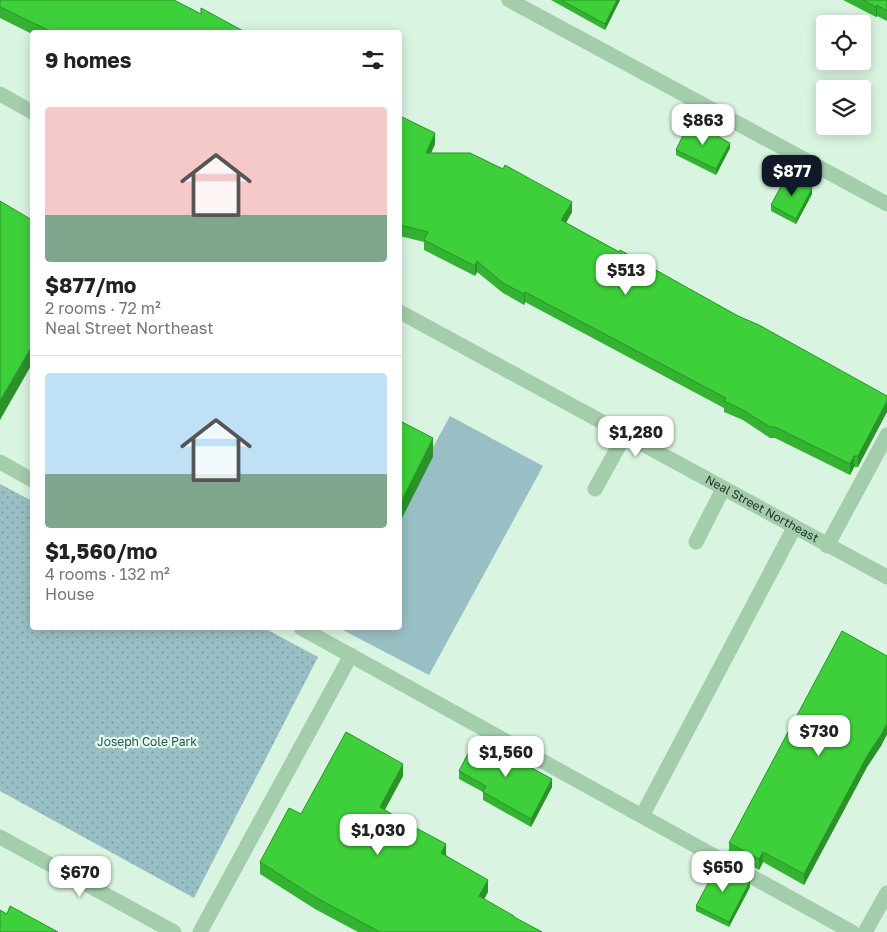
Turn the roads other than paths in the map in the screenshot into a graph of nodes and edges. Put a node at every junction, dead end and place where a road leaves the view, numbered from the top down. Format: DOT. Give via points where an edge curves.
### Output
graph roads {
  1 [pos="509,0"];
  2 [pos="0,94"];
  3 [pos="30,111"];
  4 [pos="887,204"];
  5 [pos="402,313"];
  6 [pos="625,435"];
  7 [pos="887,435"];
  8 [pos="0,462"];
  9 [pos="30,479"];
  10 [pos="595,489"];
  11 [pos="723,489"];
  12 [pos="794,528"];
  13 [pos="696,542"];
  14 [pos="827,546"];
  15 [pos="887,577"];
  16 [pos="304,630"];
  17 [pos="351,655"];
  18 [pos="642,816"];
  19 [pos="0,837"];
  20 [pos="887,893"];
  21 [pos="174,932"];
  22 [pos="200,932"];
  23 [pos="852,932"];
  24 [pos="865,932"];
  1 -- 4 [label="street"];
  2 -- 3 [label="street"];
  5 -- 6 [label="street, Neal Street Northeast"];
  6 -- 10 [label="street"];
  6 -- 11 [label="street, Neal Street Northeast"];
  7 -- 14 [label="street"];
  8 -- 9 [label="street"];
  11 -- 12 [label="street, Neal Street Northeast"];
  11 -- 13 [label="street"];
  12 -- 14 [label="street, Neal Street Northeast"];
  12 -- 18 [label="street"];
  14 -- 15 [label="street, Neal Street Northeast"];
  16 -- 17 [label="street"];
  17 -- 18 [label="street"];
  17 -- 22 [label="street"];
  18 -- 23 [label="street"];
  19 -- 21 [label="street"];
  20 -- 24 [label="street"];
}
